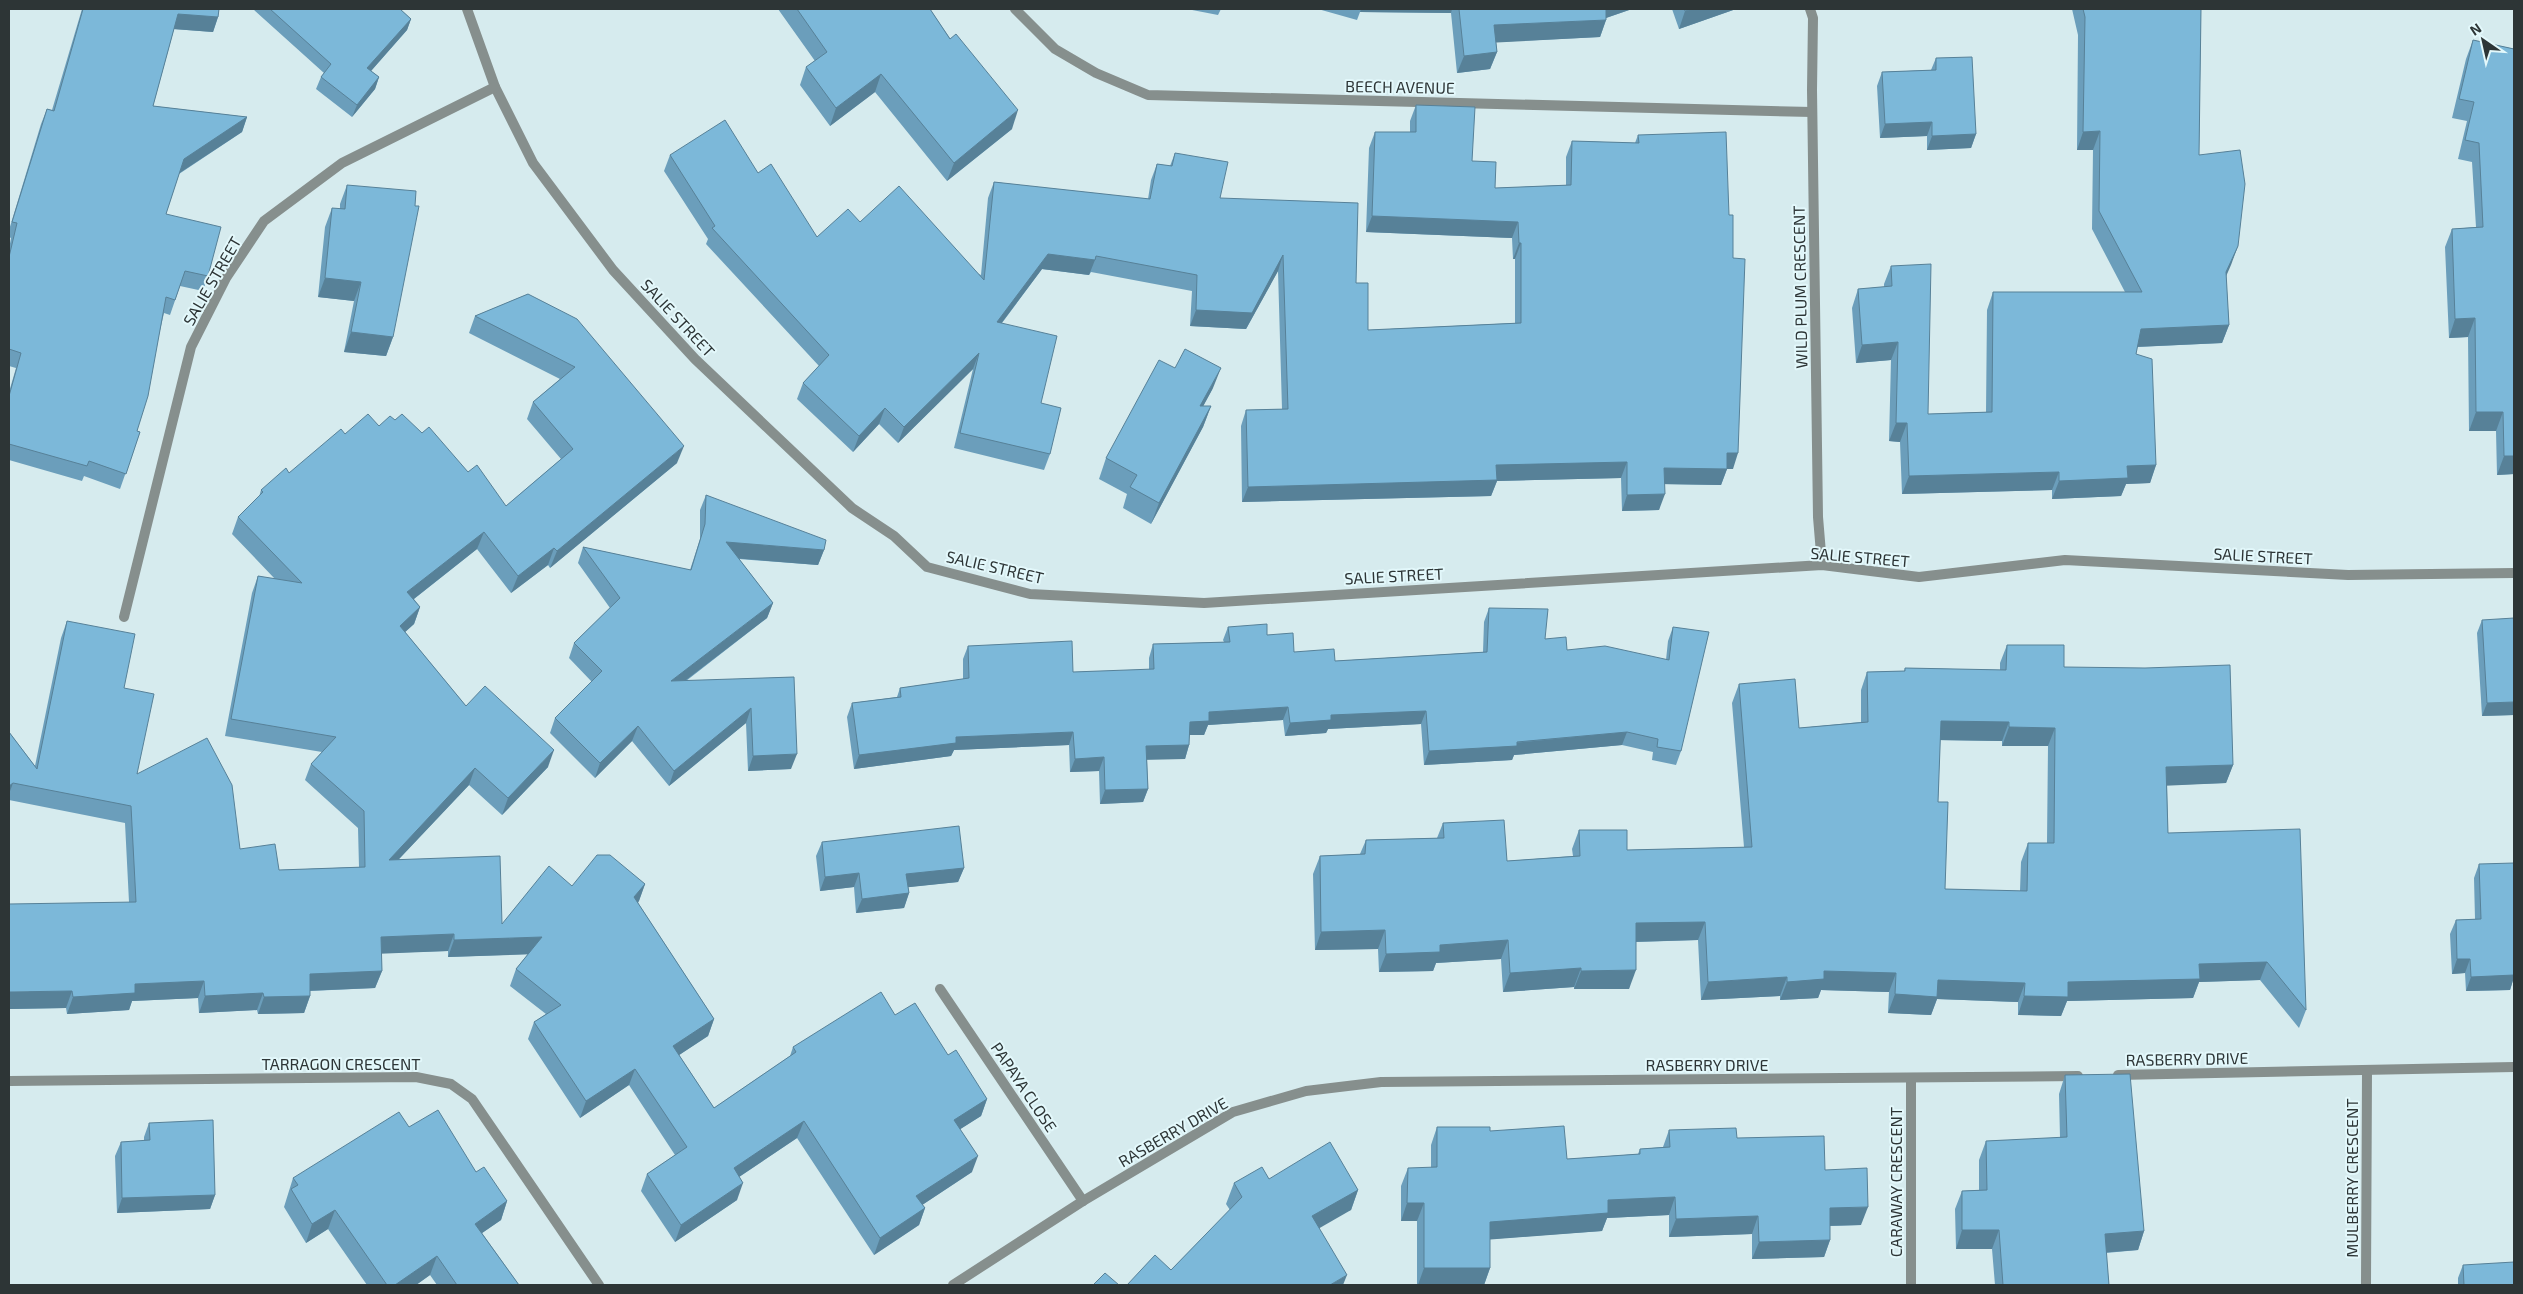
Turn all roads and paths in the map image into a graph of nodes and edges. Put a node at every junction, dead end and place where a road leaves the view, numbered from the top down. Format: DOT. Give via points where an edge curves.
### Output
graph roads {
  1 [pos="467,9"];
  2 [pos="1015,9"];
  3 [pos="1810,9"];
  4 [pos="495,87"];
  5 [pos="1812,112"];
  6 [pos="1822,565"];
  7 [pos="2514,573"];
  8 [pos="124,617"];
  9 [pos="940,989"];
  10 [pos="2514,1067"];
  11 [pos="2367,1071"];
  12 [pos="2089,1076"];
  13 [pos="2109,1076"];
  14 [pos="1910,1079"];
  15 [pos="9,1081"];
  16 [pos="1083,1201"];
  17 [pos="599,1285"];
  18 [pos="953,1285"];
  19 [pos="1911,1285"];
  20 [pos="2366,1285"];
  1 -- 4 [label="street, SALIE STREET"];
  2 -- 5 [label="street, BEECH AVENUE" via="1056,49 1096,73 1148,95"];
  3 -- 5 [label="street, WILD PLUM CRESCENT" via="1813,18"];
  4 -- 6 [label="street, SALIE STREET" via="533,163 613,270 695,359 852,508 894,536 927,567 1030,594 1204,603"];
  4 -- 8 [label="street, SALIE STREET" via="342,163 264,221 226,278 191,347"];
  5 -- 6 [label="street, WILD PLUM CRESCENT" via="1818,517"];
  6 -- 7 [label="street, SALIE STREET" via="1919,577 2065,560 2348,575"];
  9 -- 16 [label="street, PAPAYA CLOSE"];
  10 -- 11 [label="street, RASBERRY DRIVE"];
  11 -- 13 [label="street, RASBERRY DRIVE"];
  11 -- 20 [label="street, MULBERRY CRESCENT"];
  12 -- 14 [label="street, RASBERRY DRIVE"];
  14 -- 16 [label="street, RASBERRY DRIVE" via="1381,1082 1306,1091 1233,1112"];
  14 -- 19 [label="street, CARAWAY CRESCENT"];
  15 -- 17 [label="street, TARRAGON CRESCENT" via="416,1077 451,1084 472,1099"];
  16 -- 18 [label="street, RASBERRY DRIVE"];
}
